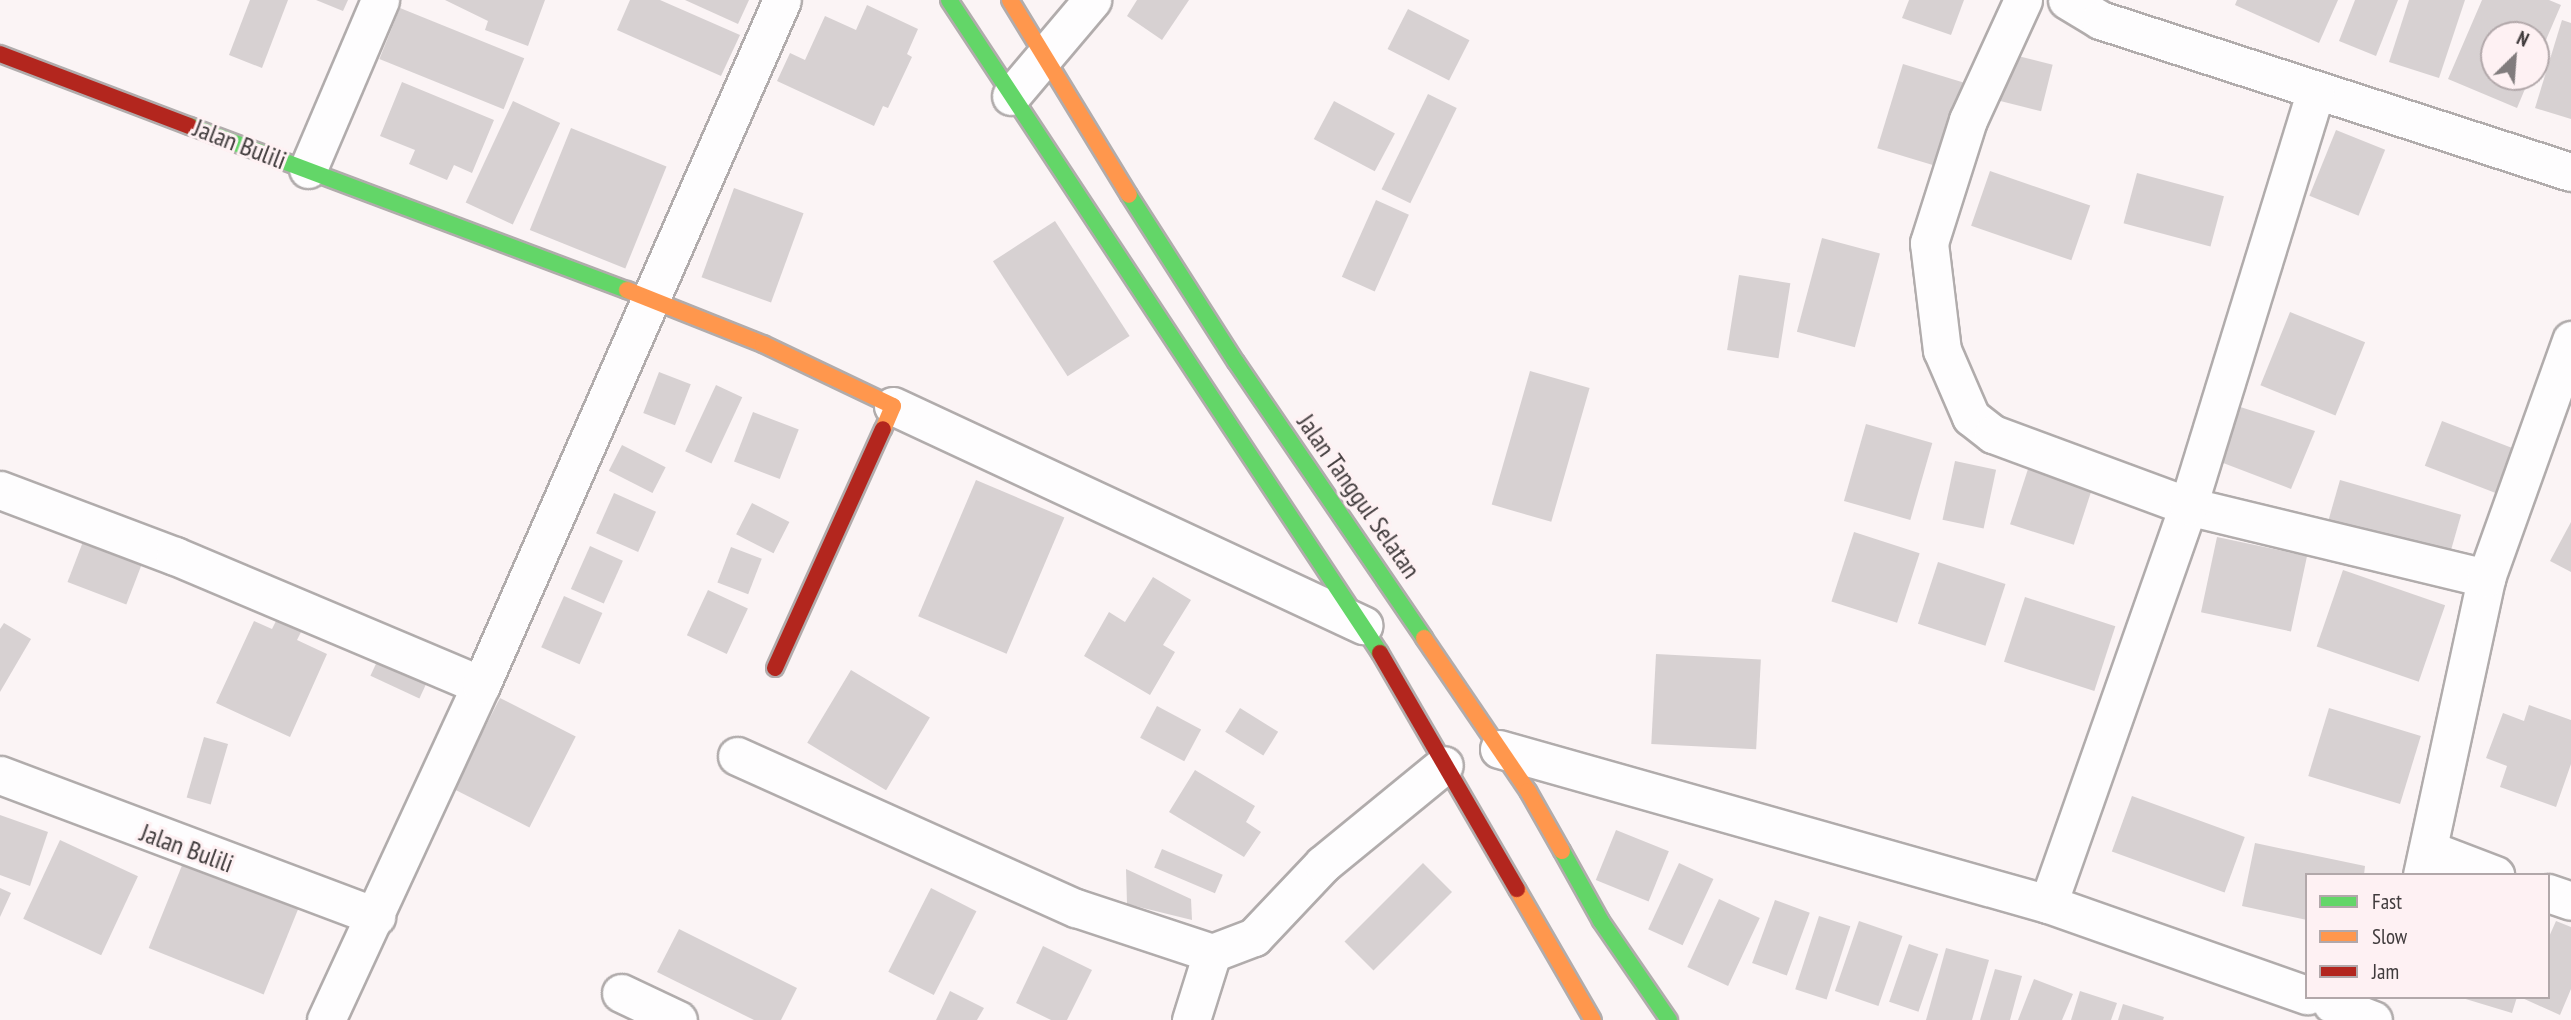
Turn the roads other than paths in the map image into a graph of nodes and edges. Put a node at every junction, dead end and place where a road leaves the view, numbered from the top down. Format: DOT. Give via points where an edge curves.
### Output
graph roads {
  1 [pos="380,0"];
  2 [pos="782,0"];
  3 [pos="949,0"];
  4 [pos="1010,0"];
  5 [pos="1092,0"];
  6 [pos="2023,0"];
  7 [pos="2067,0"];
  8 [pos="0,54"];
  9 [pos="1043,60"];
  10 [pos="2315,92"];
  11 [pos="1011,96"];
  12 [pos="308,169"];
  13 [pos="2571,172"];
  14 [pos="648,298"];
  15 [pos="2571,340"];
  16 [pos="893,406"];
  17 [pos="0,490"];
  18 [pos="2188,506"];
  19 [pos="2486,578"];
  20 [pos="1363,625"];
  21 [pos="775,668"];
  22 [pos="481,685"];
  23 [pos="1499,749"];
  24 [pos="737,756"];
  25 [pos="1444,765"];
  26 [pos="0,775"];
  27 [pos="2426,863"];
  28 [pos="2484,873"];
  29 [pos="2550,894"];
  30 [pos="2571,901"];
  31 [pos="2048,904"];
  32 [pos="376,916"];
  33 [pos="1212,953"];
  34 [pos="2305,992"];
  35 [pos="621,993"];
  36 [pos="2326,999"];
  37 [pos="1587,1018"];
  38 [pos="326,1020"];
  39 [pos="678,1020"];
  40 [pos="1191,1020"];
  41 [pos="1669,1020"];
  42 [pos="2373,1020"];
  1 -- 12 [label="street, Jalan Bulili"];
  2 -- 14 [label="street"];
  3 -- 11 [label="street"];
  4 -- 9 [label="street, Jalan Tanggul Selatan"];
  5 -- 9 [label="street"];
  6 -- 18 [label="street" via="1968,120 1929,243 1942,350 1971,417 1993,434"];
  7 -- 10 [label="street" via="2100,20"];
  8 -- 12 [label="street, Jalan Bulili"];
  9 -- 11 [label="street"];
  9 -- 23 [label="street, Jalan Tanggul Selatan" via="1236,362"];
  10 -- 13 [label="street"];
  10 -- 18 [label="street"];
  11 -- 20 [label="street" via="1220,403"];
  12 -- 14 [label="street"];
  14 -- 16 [label="street" via="763,344"];
  14 -- 22 [label="street"];
  15 -- 19 [label="street"];
  16 -- 20 [label="street"];
  16 -- 21 [label="street"];
  17 -- 22 [label="street" via="175,556"];
  18 -- 19 [label="street"];
  18 -- 31 [label="street"];
  19 -- 27 [label="street"];
  20 -- 25 [label="street"];
  22 -- 32 [label="street"];
  23 -- 31 [label="street"];
  23 -- 41 [label="street, Jalan Tanggul Selatan"];
  24 -- 33 [label="street" via="1076,908"];
  25 -- 33 [label="street" via="1323,864 1254,937"];
  25 -- 37 [label="street"];
  26 -- 32 [label="street, Jalan Bulili"];
  27 -- 28 [label="street"];
  29 -- 30 [label="street"];
  31 -- 34 [label="street"];
  32 -- 38 [label="street"];
  33 -- 40 [label="street"];
  35 -- 39 [label="street"];
  36 -- 42 [label="street"];
}
